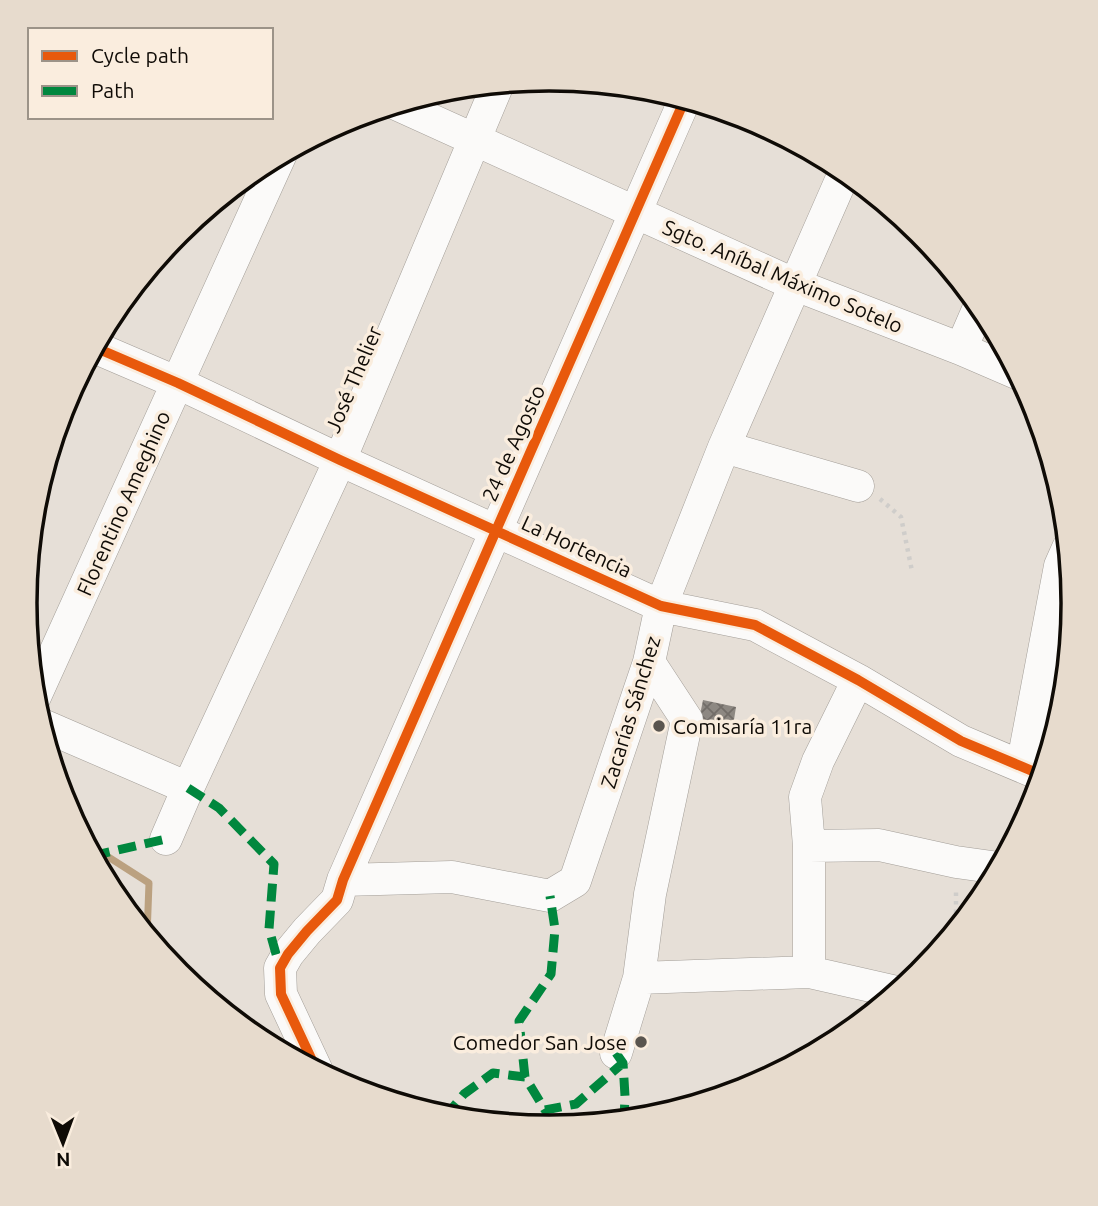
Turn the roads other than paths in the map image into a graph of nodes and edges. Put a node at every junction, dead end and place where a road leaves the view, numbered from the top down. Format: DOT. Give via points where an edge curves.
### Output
graph roads {
  1 [pos="494,94"];
  2 [pos="681,108"];
  3 [pos="409,110"];
  4 [pos="474,139"];
  5 [pos="273,171"];
  6 [pos="840,182"];
  7 [pos="635,213"];
  8 [pos="796,285"];
  9 [pos="975,317"];
  10 [pos="961,349"];
  11 [pos="103,351"];
  12 [pos="1004,368"];
  13 [pos="178,383"];
  14 [pos="724,447"];
  15 [pos="340,460"];
  16 [pos="858,486"];
  17 [pos="496,530"];
  18 [pos="1060,567"];
  19 [pos="661,606"];
  20 [pos="649,662"];
  21 [pos="43,680"];
  22 [pos="858,680"];
  23 [pos="53,729"];
  24 [pos="1035,765"];
  25 [pos="1033,772"];
  26 [pos="188,788"];
  27 [pos="166,839"];
  28 [pos="809,846"];
  29 [pos="988,867"];
  30 [pos="343,880"];
  31 [pos="809,972"];
  32 [pos="639,978"];
  33 [pos="885,989"];
  34 [pos="616,1053"];
  35 [pos="310,1056"];
  1 -- 4 [label="street, José Thelier"];
  2 -- 7 [label="street, 24 de Agosto"];
  3 -- 4 [label="street, Sgto. Aníbal Máximo Sotelo"];
  4 -- 7 [label="street, Sgto. Aníbal Máximo Sotelo"];
  4 -- 15 [label="street, José Thelier"];
  5 -- 13 [label="street, Florentino Ameghino"];
  6 -- 8 [label="street, Zacarías Sánchez"];
  7 -- 8 [label="street, Sgto. Aníbal Máximo Sotelo"];
  7 -- 17 [label="street, 24 de Agosto"];
  8 -- 10 [label="street, Sgto. Aníbal Máximo Sotelo"];
  8 -- 14 [label="street, Zacarías Sánchez"];
  9 -- 10 [label="street"];
  10 -- 12 [label="street, Sgto. Aníbal Máximo Sotelo"];
  11 -- 13 [label="street, La Hortencia"];
  13 -- 15 [label="street, La Hortencia"];
  13 -- 21 [label="street, Florentino Ameghino"];
  14 -- 16 [label="street"];
  14 -- 19 [label="street, Zacarías Sánchez"];
  15 -- 17 [label="street, La Hortencia"];
  15 -- 26 [label="street, José Thelier"];
  17 -- 19 [label="street, La Hortencia"];
  17 -- 30 [label="street, 24 de Agosto"];
  18 -- 24 [label="street" via="1026,746"];
  19 -- 20 [label="street, Zacarías Sánchez"];
  19 -- 22 [label="street, La Hortencia" via="755,625"];
  20 -- 30 [label="street, Zacarías Sánchez" via="575,881 550,896 452,877"];
  20 -- 32 [label="street" via="687,720 650,894"];
  22 -- 25 [label="street, La Hortencia" via="961,741"];
  22 -- 28 [label="street" via="805,797"];
  23 -- 26 [label="street"];
  26 -- 27 [label="street, José Thelier"];
  28 -- 29 [label="street" via="879,845"];
  28 -- 31 [label="street"];
  30 -- 35 [label="street, 24 de Agosto" via="337,901 307,930 280,968 281,994"];
  31 -- 32 [label="street"];
  31 -- 33 [label="street"];
  32 -- 34 [label="street"];
}
